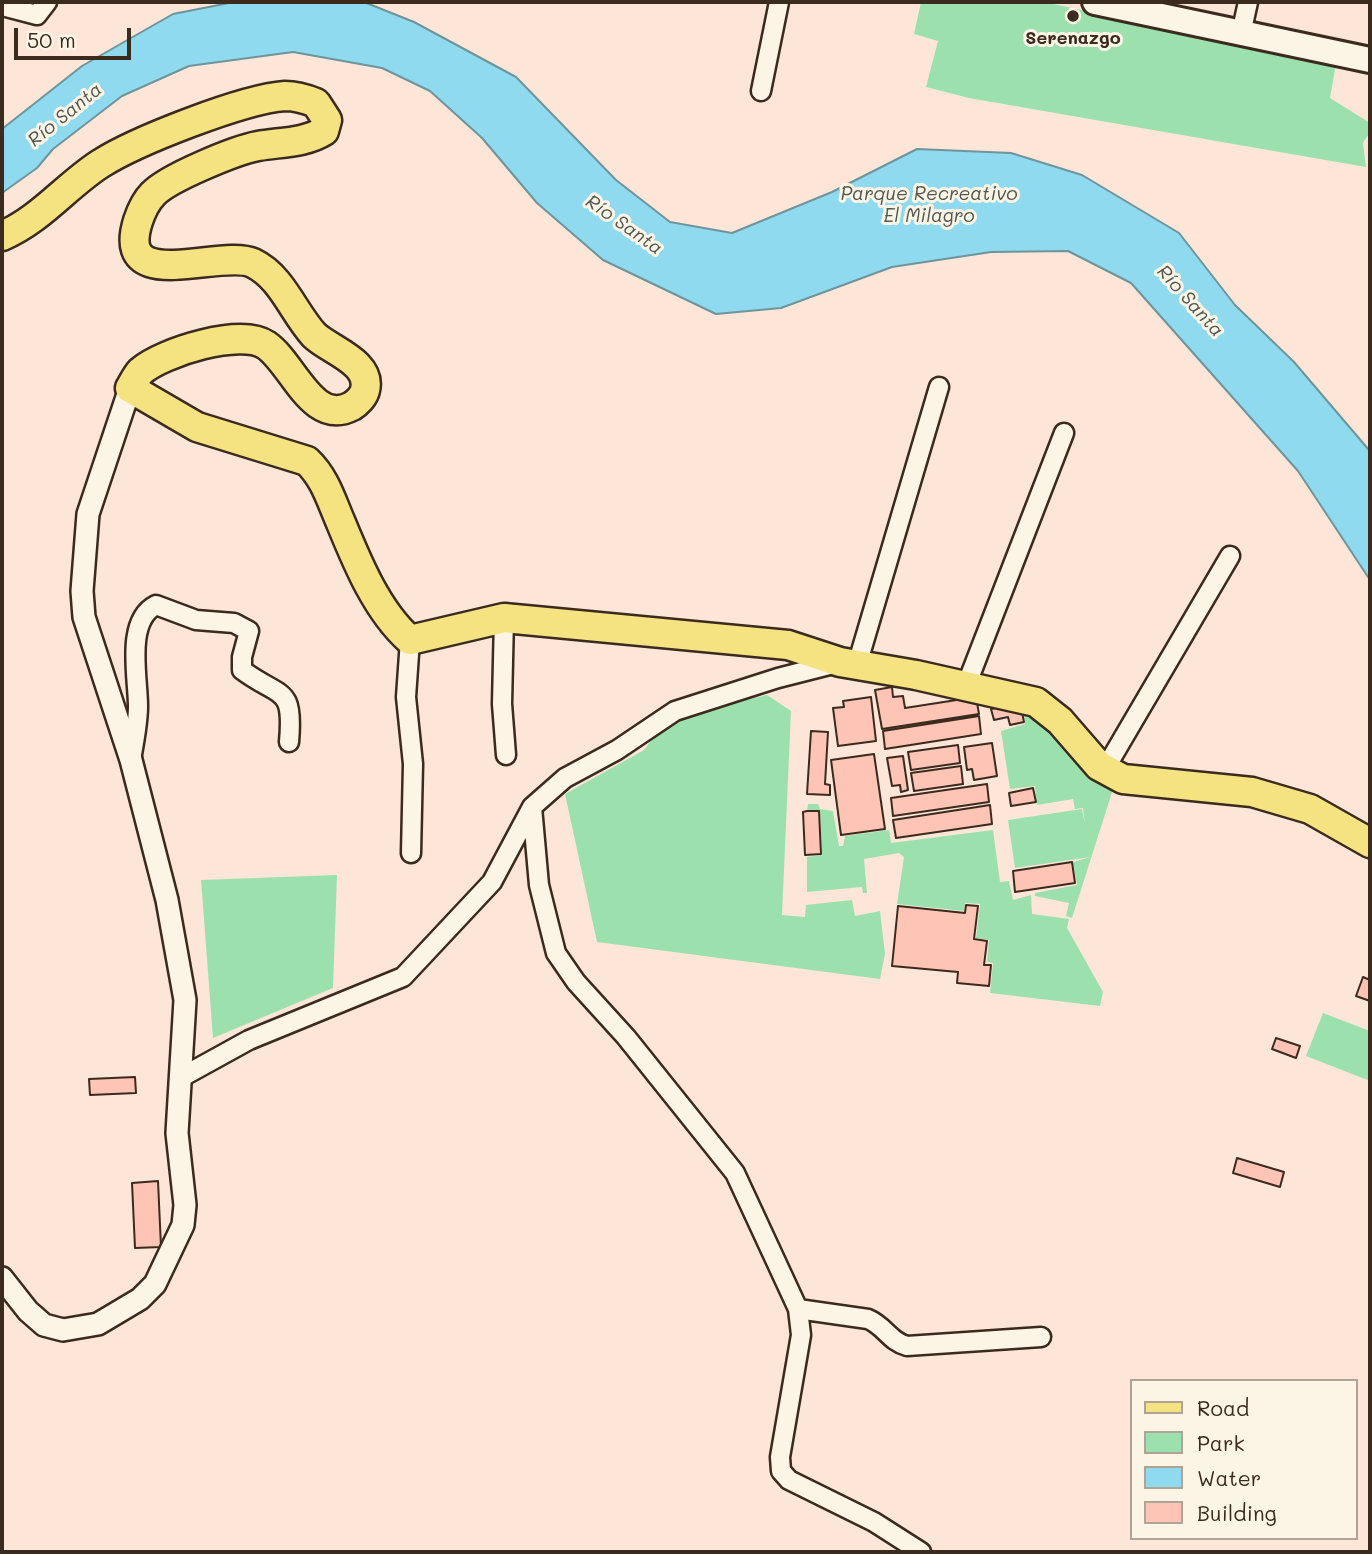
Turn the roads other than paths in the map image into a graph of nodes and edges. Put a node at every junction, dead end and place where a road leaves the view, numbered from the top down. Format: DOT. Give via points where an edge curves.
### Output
graph roads {
  1 [pos="779,2"];
  2 [pos="1095,2"];
  3 [pos="1248,2"];
  4 [pos="2,6"];
  5 [pos="42,8"];
  6 [pos="1241,34"];
  7 [pos="1370,60"];
  8 [pos="761,91"];
  9 [pos="2,236"];
  10 [pos="939,387"];
  11 [pos="130,388"];
  12 [pos="1064,433"];
  13 [pos="1230,556"];
  14 [pos="504,618"];
  15 [pos="410,640"];
  16 [pos="848,664"];
  17 [pos="966,686"];
  18 [pos="289,742"];
  19 [pos="506,755"];
  20 [pos="131,760"];
  21 [pos="1105,769"];
  22 [pos="532,807"];
  23 [pos="1370,843"];
  24 [pos="411,853"];
  25 [pos="180,1078"];
  26 [pos="2,1278"];
  27 [pos="799,1309"];
  28 [pos="1041,1336"];
  29 [pos="921,1552"];
  1 -- 8 [label="street"];
  2 -- 6 [label="main road"];
  3 -- 6 [label="street"];
  4 -- 5 [label="street"];
  6 -- 7 [label="main road"];
  9 -- 11 [label="main road" via="20,229 98,165 135,144 284,96 300,97 323,110 327,120 324,131 312,138 256,146 154,192 140,213 136,247 145,261 161,268 231,259 251,262 267,272 315,336 356,364 365,391 357,403 341,411 326,409 264,343 231,338 158,362 141,371"];
  10 -- 16 [label="street"];
  11 -- 15 [label="main road" via="197,427 307,461 320,473 386,612"];
  11 -- 20 [label="street" via="91,502 82,591 85,617"];
  12 -- 17 [label="street"];
  13 -- 21 [label="street"];
  14 -- 15 [label="main road"];
  14 -- 16 [label="main road" via="788,645"];
  14 -- 19 [label="street"];
  15 -- 24 [label="street" via="406,696 413,764"];
  16 -- 17 [label="main road"];
  16 -- 22 [label="street" via="778,678 675,711 618,750 565,778"];
  17 -- 21 [label="main road" via="1036,702"];
  18 -- 20 [label="street" via="287,700 242,670 249,631 234,623 195,620 156,605 140,620"];
  20 -- 25 [label="street" via="167,900 185,1000"];
  21 -- 23 [label="main road" via="1123,779 1252,792 1310,809"];
  22 -- 25 [label="street" via="492,882 403,977 249,1040"];
  22 -- 27 [label="street" via="539,885 556,953 735,1173"];
  25 -- 26 [label="street" via="177,1133 183,1225 155,1284 140,1299 98,1324 63,1330 44,1325"];
  27 -- 28 [label="street" via="868,1319 879,1323 890,1339 907,1346"];
  27 -- 29 [label="street" via="801,1335 781,1443 781,1471 789,1480 874,1522"];
}
